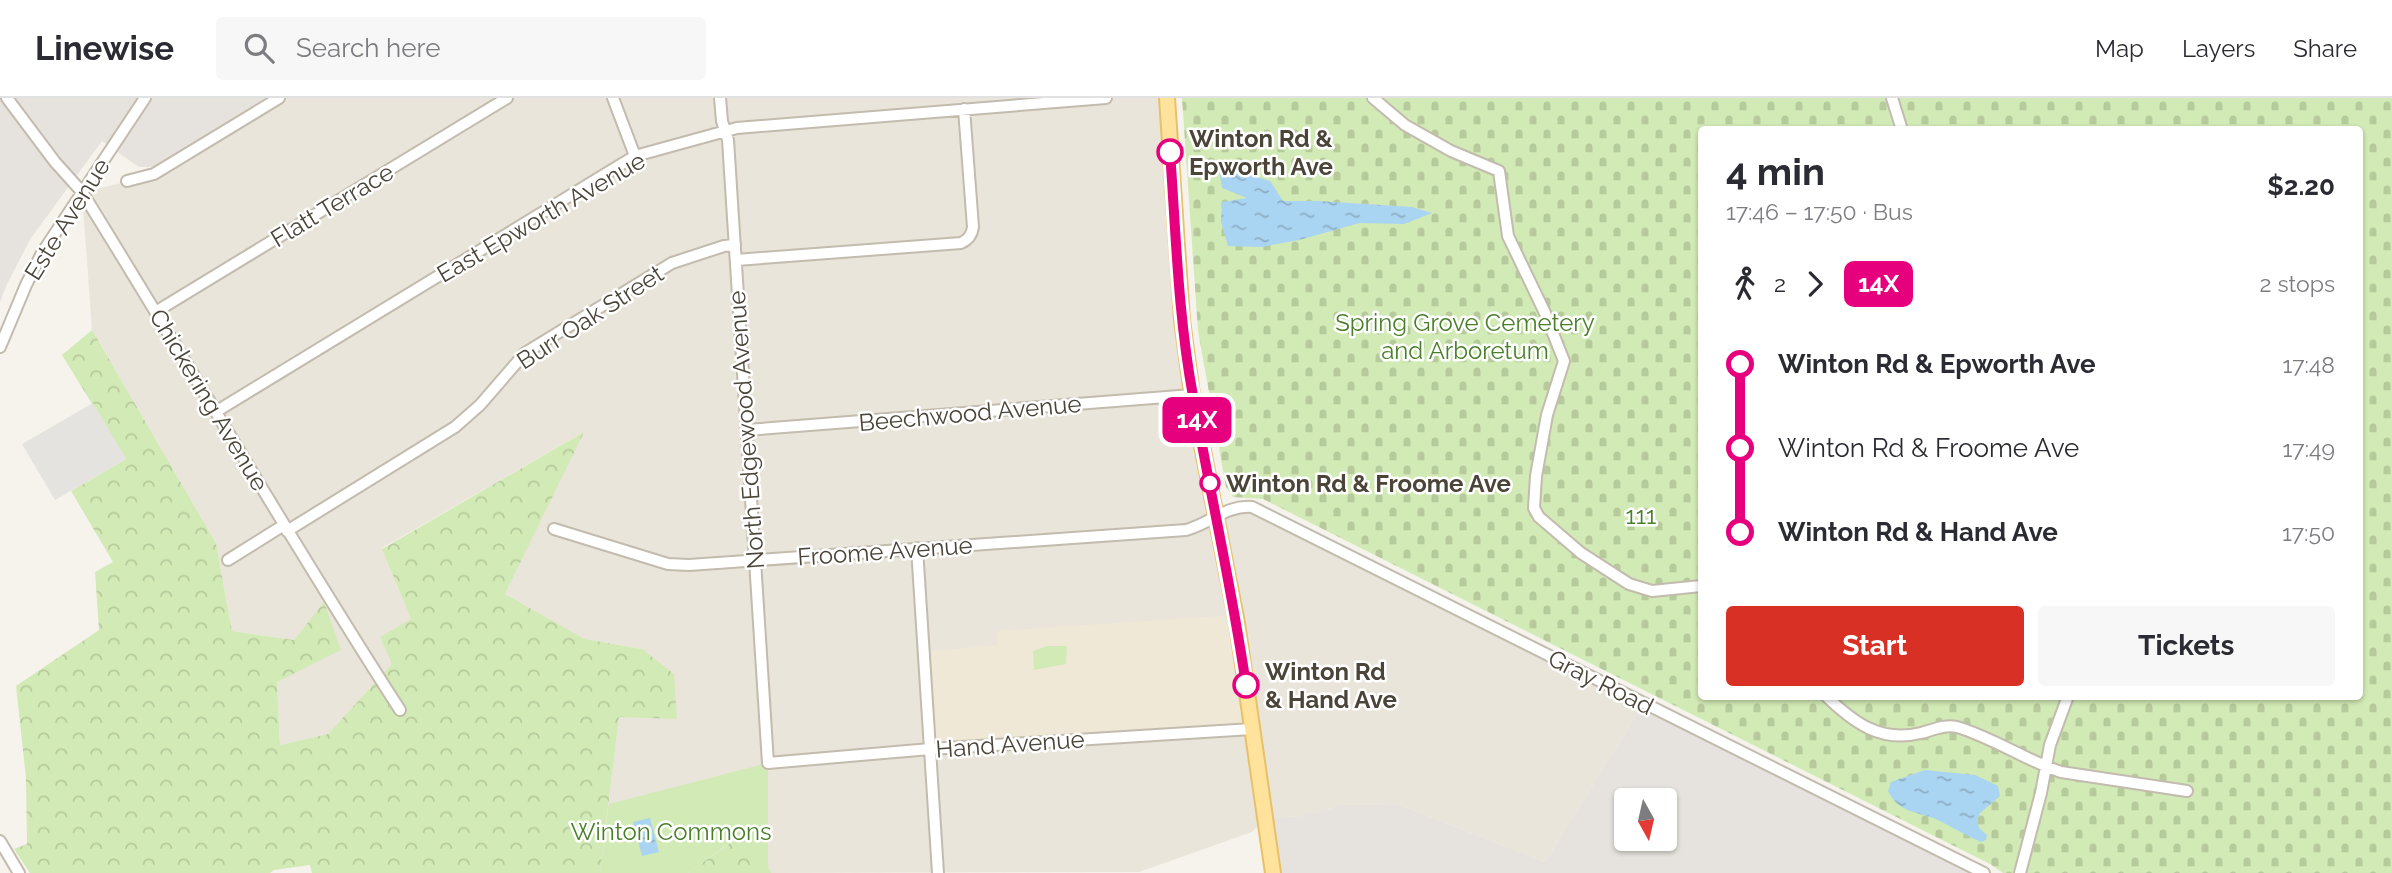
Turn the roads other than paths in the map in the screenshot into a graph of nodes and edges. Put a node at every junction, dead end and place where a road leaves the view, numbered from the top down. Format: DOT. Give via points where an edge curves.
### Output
graph roads {
  1 [pos="7,98"];
  2 [pos="145,98"];
  3 [pos="279,98"];
  4 [pos="508,98"];
  5 [pos="613,98"];
  6 [pos="720,98"];
  7 [pos="1106,98"];
  8 [pos="1167,98"];
  9 [pos="1373,98"];
  10 [pos="1892,98"];
  11 [pos="964,109"];
  12 [pos="1901,126"];
  13 [pos="726,130"];
  14 [pos="635,156"];
  15 [pos="127,181"];
  16 [pos="82,192"];
  17 [pos="735,245"];
  18 [pos="736,260"];
  19 [pos="157,311"];
  20 [pos="0,347"];
  21 [pos="1192,395"];
  22 [pos="217,411"];
  23 [pos="747,430"];
  24 [pos="1216,514"];
  25 [pos="285,528"];
  26 [pos="554,529"];
  27 [pos="917,548"];
  28 [pos="228,560"];
  29 [pos="755,560"];
  30 [pos="1698,586"];
  31 [pos="1830,700"];
  32 [pos="2067,700"];
  33 [pos="400,710"];
  34 [pos="1252,729"];
  35 [pos="930,749"];
  36 [pos="768,763"];
  37 [pos="2046,767"];
  38 [pos="2187,791"];
  39 [pos="0,841"];
  40 [pos="19,873"];
  41 [pos="938,873"];
  42 [pos="1273,873"];
  43 [pos="1984,873"];
  44 [pos="2020,873"];
  1 -- 16 [label="street, Chickering Avenue"];
  2 -- 16 [label="street, Este Avenue"];
  3 -- 15 [label="street" via="154,174"];
  4 -- 19 [label="street, Flatt Terrace"];
  5 -- 14 [label="street"];
  6 -- 13 [label="street, North Edgewood Avenue"];
  7 -- 11 [label="street, East Epworth Avenue"];
  8 -- 21 [label="main road" via="1182,320"];
  9 -- 30 [label="street" via="1405,125 1499,171 1508,236 1564,361 1547,415 1536,476 1533,499 1539,517 1581,553 1629,584 1652,591"];
  10 -- 12 [label="street"];
  11 -- 13 [label="street, East Epworth Avenue"];
  11 -- 18 [label="street" via="973,227 966,241"];
  13 -- 14 [label="street, East Epworth Avenue"];
  13 -- 17 [label="street, North Edgewood Avenue"];
  14 -- 22 [label="street, East Epworth Avenue"];
  16 -- 19 [label="street, Chickering Avenue"];
  16 -- 20 [label="street, Este Avenue" via="42,253"];
  17 -- 18 [label="street, North Edgewood Avenue"];
  17 -- 25 [label="street, Burr Oak Street" via="672,263 525,353 455,427"];
  18 -- 23 [label="street, North Edgewood Avenue"];
  19 -- 22 [label="street, Chickering Avenue"];
  21 -- 23 [label="street, Beechwood Avenue"];
  21 -- 24 [label="main road"];
  22 -- 25 [label="street, Chickering Avenue"];
  23 -- 29 [label="street, North Edgewood Avenue"];
  24 -- 27 [label="street, Froome Avenue" via="1186,530"];
  24 -- 34 [label="main road"];
  24 -- 43 [label="street, Gray Road" via="1252,507"];
  25 -- 28 [label="street, Burr Oak Street"];
  25 -- 33 [label="street, Chickering Avenue"];
  26 -- 29 [label="street, Froome Avenue" via="680,565"];
  27 -- 29 [label="street, Froome Avenue"];
  27 -- 35 [label="street"];
  29 -- 36 [label="street, North Edgewood Avenue"];
  31 -- 37 [label="street" via="1848,717 1879,734 1909,736 1953,726"];
  32 -- 37 [label="street"];
  34 -- 35 [label="street, Hand Avenue"];
  34 -- 42 [label="main road"];
  35 -- 36 [label="street, Hand Avenue"];
  35 -- 41 [label="street"];
  37 -- 38 [label="street"];
  37 -- 44 [label="street"];
  39 -- 40 [label="street"];
}
